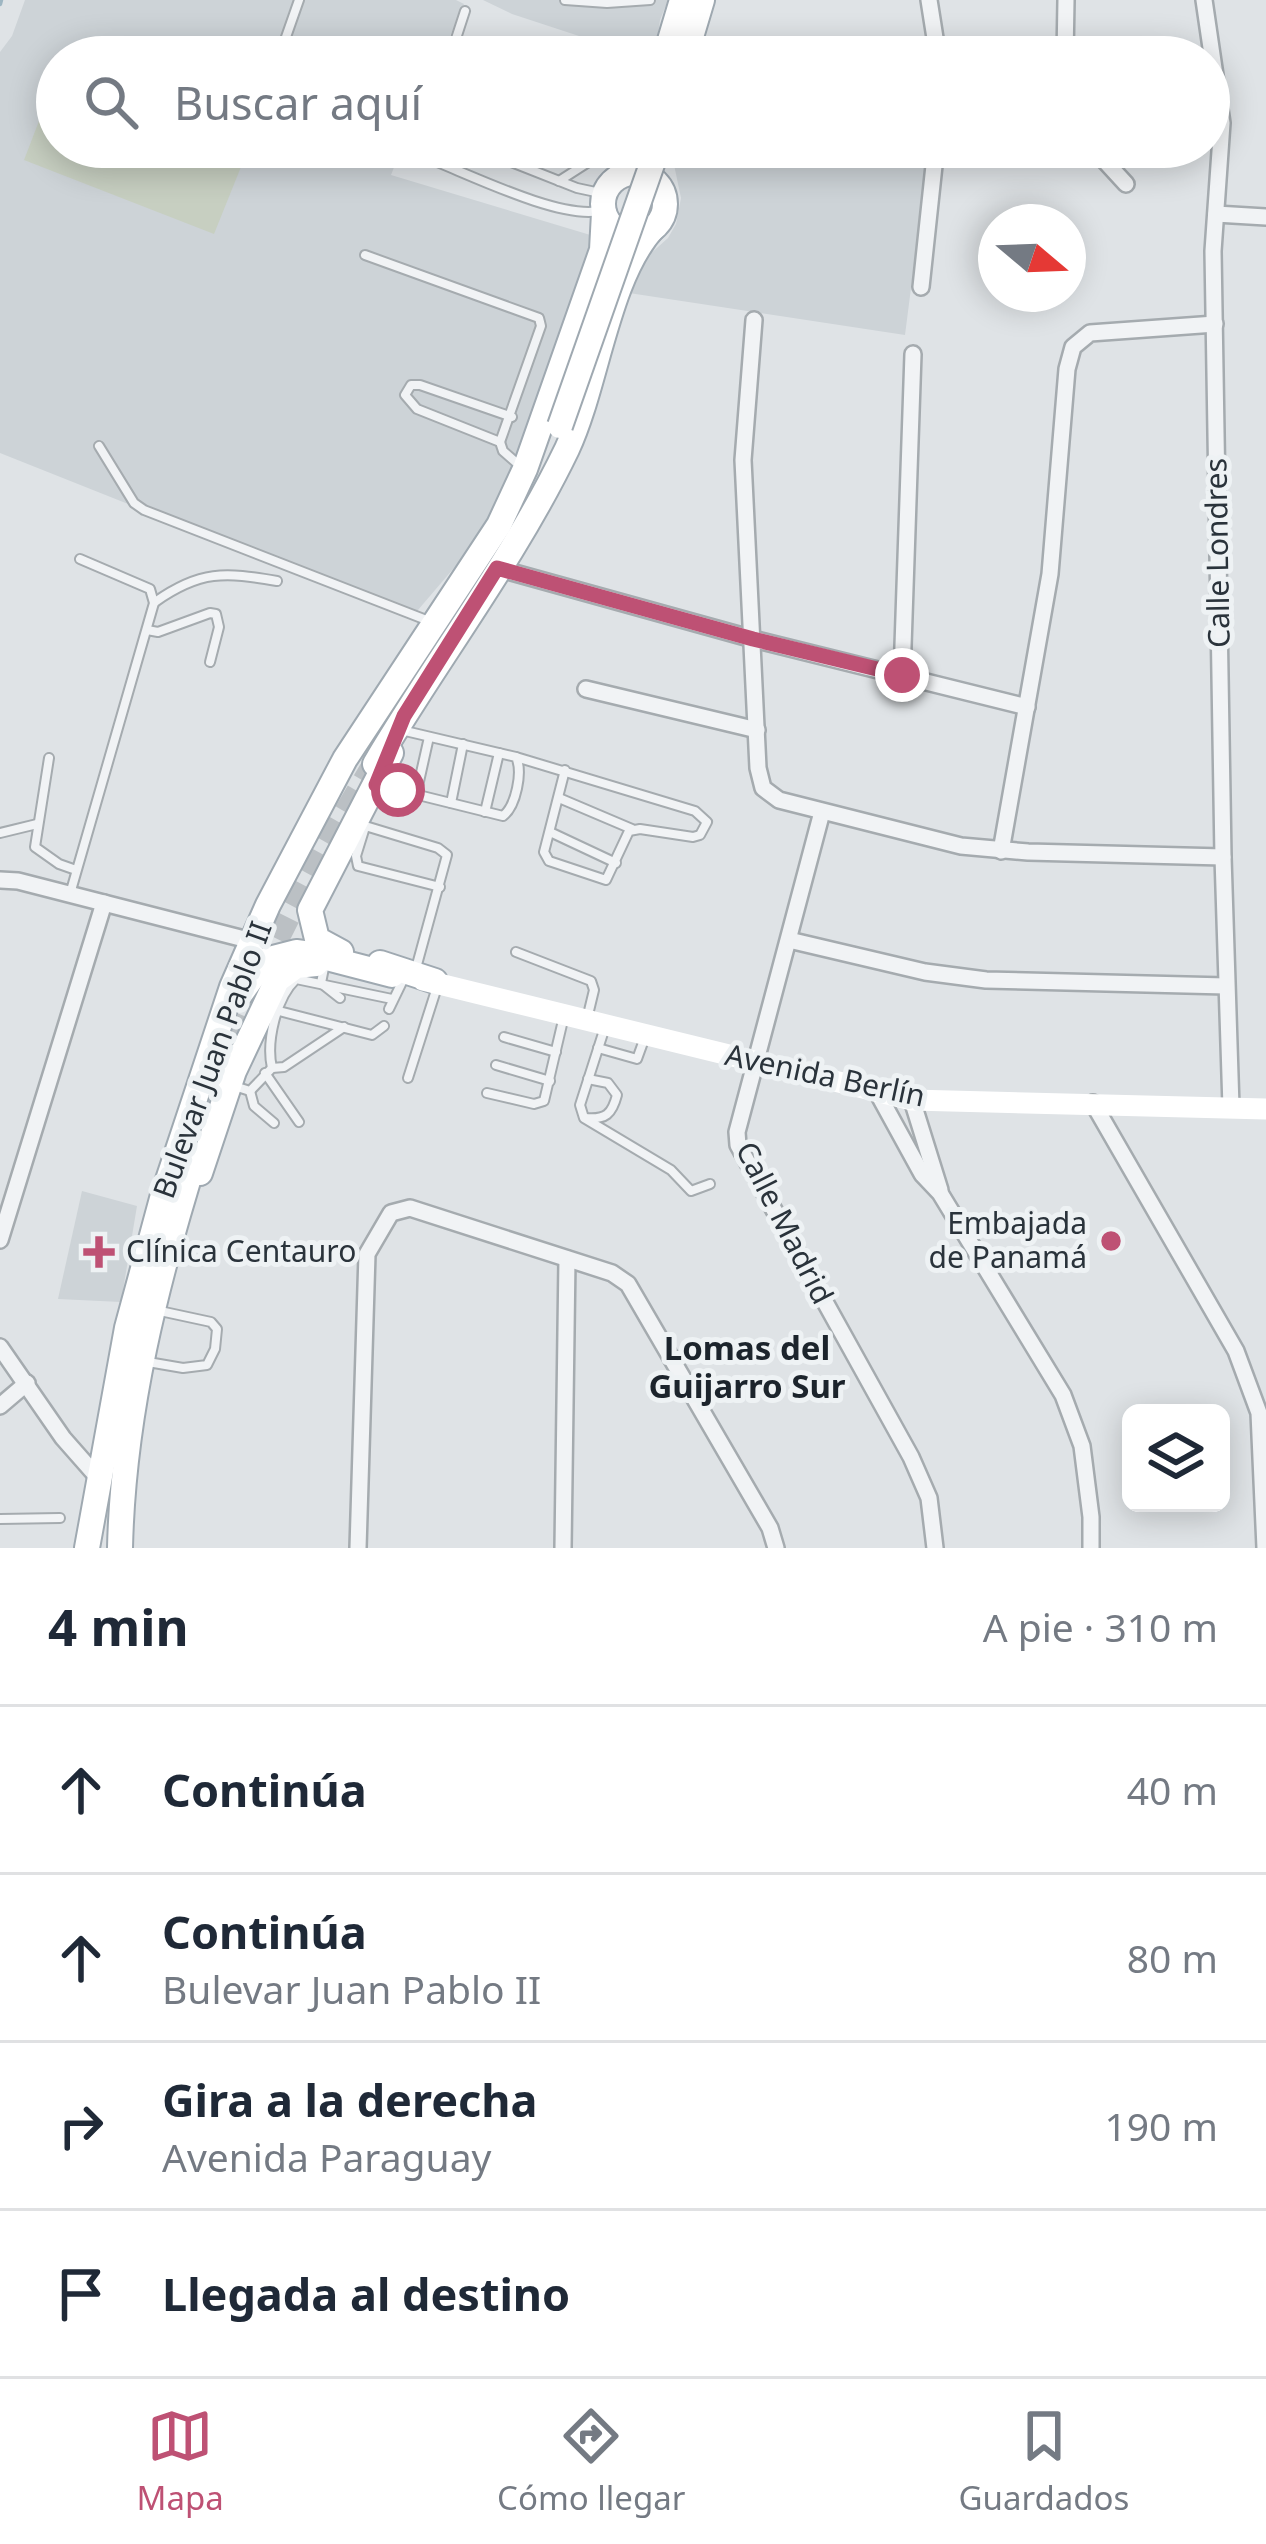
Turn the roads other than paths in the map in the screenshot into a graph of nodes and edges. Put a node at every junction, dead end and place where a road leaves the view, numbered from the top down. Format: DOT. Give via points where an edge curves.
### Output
graph roads {
  1 [pos="299,0"];
  2 [pos="565,0"];
  3 [pos="650,0"];
  4 [pos="682,0"];
  5 [pos="928,0"];
  6 [pos="1066,0"];
  7 [pos="1204,0"];
  8 [pos="711,1"];
  9 [pos="465,11"];
  10 [pos="286,36"];
  11 [pos="457,36"];
  12 [pos="671,36"];
  13 [pos="695,36"];
  14 [pos="702,36"];
  15 [pos="934,36"];
  16 [pos="1065,36"];
  17 [pos="1209,36"];
  18 [pos="462,168"];
  19 [pos="526,168"];
  20 [pos="575,168"];
  21 [pos="627,168"];
  22 [pos="651,168"];
  23 [pos="664,168"];
  24 [pos="935,168"];
  25 [pos="1111,168"];
  26 [pos="1219,168"];
  27 [pos="559,181"];
  28 [pos="1126,184"];
  29 [pos="664,198"];
  30 [pos="607,199"];
  31 [pos="1216,214"];
  32 [pos="1266,217"];
  33 [pos="654,227"];
  34 [pos="365,255"];
  35 [pos="921,287"];
  36 [pos="754,320"];
  37 [pos="1215,324"];
  38 [pos="913,354"];
  39 [pos="512,417"];
  40 [pos="500,442"];
  41 [pos="99,446"];
  42 [pos="525,469"];
  43 [pos="511,527"];
  44 [pos="80,559"];
  45 [pos="497,568"];
  46 [pos="278,581"];
  47 [pos="154,603"];
  48 [pos="436,624"];
  49 [pos="146,630"];
  50 [pos="753,639"];
  51 [pos="211,662"];
  52 [pos="902,675"];
  53 [pos="586,689"];
  54 [pos="1027,707"];
  55 [pos="401,723"];
  56 [pos="757,730"];
  57 [pos="429,737"];
  58 [pos="463,744"];
  59 [pos="499,753"];
  60 [pos="516,757"];
  61 [pos="49,758"];
  62 [pos="565,770"];
  63 [pos="375,774"];
  64 [pos="416,795"];
  65 [pos="559,798"];
  66 [pos="451,803"];
  67 [pos="485,812"];
  68 [pos="822,812"];
  69 [pos="37,824"];
  70 [pos="360,825"];
  71 [pos="633,829"];
  72 [pos="550,832"];
  73 [pos="0,833"];
  74 [pos="1001,851"];
  75 [pos="1223,856"];
  76 [pos="616,862"];
  77 [pos="76,870"];
  78 [pos="0,880"];
  79 [pos="440,887"];
  80 [pos="70,894"];
  81 [pos="104,903"];
  82 [pos="789,940"];
  83 [pos="252,941"];
  84 [pos="516,952"];
  85 [pos="323,974"];
  86 [pos="409,986"];
  87 [pos="1226,986"];
  88 [pos="340,998"];
  89 [pos="279,1011"];
  90 [pos="564,1015"];
  91 [pos="353,1019"];
  92 [pos="596,1023"];
  93 [pos="384,1026"];
  94 [pos="344,1027"];
  95 [pos="357,1030"];
  96 [pos="646,1036"];
  97 [pos="504,1037"];
  98 [pos="598,1048"];
  99 [pos="556,1052"];
  100 [pos="755,1063"];
  101 [pos="496,1065"];
  102 [pos="268,1071"];
  103 [pos="408,1078"];
  104 [pos="588,1079"];
  105 [pos="550,1081"];
  106 [pos="240,1088"];
  107 [pos="877,1092"];
  108 [pos="487,1093"];
  109 [pos="912,1100"];
  110 [pos="1093,1103"];
  111 [pos="1232,1107"];
  112 [pos="1266,1109"];
  113 [pos="584,1118"];
  114 [pos="299,1122"];
  115 [pos="274,1123"];
  116 [pos="196,1154"];
  117 [pos="710,1184"];
  118 [pos="940,1193"];
  119 [pos="173,1230"];
  120 [pos="0,1240"];
  121 [pos="566,1259"];
  122 [pos="137,1288"];
  123 [pos="154,1310"];
  124 [pos="0,1347"];
  125 [pos="141,1361"];
  126 [pos="28,1383"];
  127 [pos="0,1406"];
  128 [pos="111,1476"];
  129 [pos="60,1518"];
  130 [pos="0,1519"];
  131 [pos="91,1548"];
  132 [pos="105,1548"];
  133 [pos="120,1548"];
  134 [pos="358,1548"];
  135 [pos="563,1548"];
  136 [pos="776,1548"];
  137 [pos="935,1548"];
  138 [pos="1090,1548"];
  139 [pos="1265,1548"];
  1 -- 10 [label="lane"];
  2 -- 3 [label="lane"];
  4 -- 12 [label="main road"];
  5 -- 15 [label="street"];
  6 -- 16 [label="street"];
  7 -- 17 [label="street, Calle Londres"];
  8 -- 13 [label="main road"];
  8 -- 14 [label="main road"];
  9 -- 11 [label="lane"];
  18 -- 30 [label="lane" via="560,209 584,214"];
  19 -- 27 [label="lane"];
  20 -- 27 [label="lane"];
  21 -- 30 [label="main road, Bulevar Juan Pablo II"];
  22 -- 43 [label="main road, Bulevar Juan Pablo II, bridge" via="558,431"];
  23 -- 29 [label="main road"];
  24 -- 35 [label="street"];
  25 -- 28 [label="street"];
  26 -- 31 [label="street, Calle Londres"];
  27 -- 30 [label="lane"];
  29 -- 30 [label="main road" via="654,180 626,174"];
  29 -- 33 [label="main road"];
  30 -- 33 [label="main road" via="624,234"];
  30 -- 42 [label="main road, Bulevar Juan Pablo II" via="602,250"];
  31 -- 32 [label="street"];
  31 -- 37 [label="street, Calle Londres"];
  33 -- 43 [label="main road, Bulevar Juan Pablo II" via="630,261 570,442"];
  34 -- 39 [label="lane" via="539,318"];
  36 -- 50 [label="street" via="743,460"];
  37 -- 54 [label="street" via="1090,333 1073,347"];
  37 -- 75 [label="street, Calle Londres"];
  38 -- 52 [label="street"];
  39 -- 40 [label="lane"];
  39 -- 40 [label="lane" via="420,385 405,395 417,409"];
  40 -- 42 [label="lane"];
  41 -- 48 [label="lane" via="144,510"];
  42 -- 43 [label="main road, Bulevar Juan Pablo II"];
  43 -- 45 [label="main road, Bulevar Juan Pablo II"];
  43 -- 48 [label="main road, Bulevar Juan Pablo II"];
  44 -- 47 [label="lane" via="150,590"];
  45 -- 50 [label="street"];
  45 -- 55 [label="main road, Bulevar Juan Pablo II"];
  46 -- 47 [label="lane" via="216,573"];
  47 -- 49 [label="lane"];
  48 -- 83 [label="main road, Bulevar Juan Pablo II" via="345,759"];
  49 -- 51 [label="lane" via="216,614"];
  49 -- 77 [label="lane"];
  50 -- 52 [label="street"];
  50 -- 56 [label="street"];
  52 -- 54 [label="street"];
  53 -- 56 [label="street"];
  54 -- 74 [label="street"];
  55 -- 57 [label="lane"];
  55 -- 63 [label="main road, Bulevar Juan Pablo II"];
  56 -- 68 [label="street" via="763,788"];
  57 -- 58 [label="lane"];
  57 -- 64 [label="lane"];
  58 -- 59 [label="lane"];
  58 -- 66 [label="lane"];
  59 -- 60 [label="lane"];
  59 -- 67 [label="lane"];
  60 -- 62 [label="lane"];
  60 -- 67 [label="lane" via="511,810"];
  61 -- 69 [label="lane"];
  62 -- 65 [label="lane"];
  62 -- 71 [label="lane" via="707,822 694,837"];
  63 -- 64 [label="lane"];
  63 -- 70 [label="main road, Bulevar Juan Pablo II"];
  64 -- 66 [label="lane"];
  65 -- 71 [label="lane"];
  65 -- 72 [label="lane"];
  66 -- 67 [label="lane"];
  68 -- 74 [label="street"];
  68 -- 82 [label="street, Calle Madrid"];
  69 -- 73 [label="lane"];
  69 -- 77 [label="lane" via="38,852"];
  70 -- 79 [label="lane" via="443,851"];
  70 -- 79 [label="lane" via="358,866"];
  70 -- 86 [label="main road, Bulevar Juan Pablo II" via="314,896 311,924 325,946"];
  71 -- 76 [label="lane"];
  72 -- 76 [label="lane"];
  72 -- 76 [label="lane" via="549,861 606,880"];
  74 -- 75 [label="street"];
  75 -- 87 [label="street, Calle Londres"];
  77 -- 80 [label="lane"];
  78 -- 80 [label="street"];
  79 -- 86 [label="lane"];
  80 -- 81 [label="street"];
  81 -- 83 [label="street"];
  81 -- 120 [label="street"];
  82 -- 87 [label="street" via="986,980"];
  82 -- 100 [label="street, Calle Madrid"];
  83 -- 122 [label="main road, Bulevar Juan Pablo II"];
  84 -- 92 [label="lane" via="591,980"];
  85 -- 86 [label="main road"];
  85 -- 88 [label="lane"];
  85 -- 89 [label="lane" via="296,979"];
  85 -- 106 [label="main road" via="296,966 277,980"];
  86 -- 90 [label="street, Avenida Berlín"];
  86 -- 103 [label="lane"];
  86 -- 122 [label="main road" via="296,952 265,960 234,1008"];
  87 -- 111 [label="street, Calle Londres"];
  89 -- 94 [label="lane"];
  89 -- 102 [label="lane"];
  90 -- 92 [label="street, Avenida Berlín"];
  90 -- 99 [label="lane"];
  91 -- 95 [label="lane"];
  92 -- 96 [label="street, Avenida Berlín"];
  92 -- 98 [label="lane"];
  93 -- 95 [label="lane" via="372,1035"];
  94 -- 95 [label="lane"];
  94 -- 102 [label="lane"];
  96 -- 98 [label="lane" via="637,1059"];
  96 -- 100 [label="street, Avenida Berlín"];
  97 -- 99 [label="lane"];
  98 -- 104 [label="lane"];
  99 -- 105 [label="lane"];
  100 -- 107 [label="street, Avenida Berlín"];
  100 -- 137 [label="street, Calle Madrid" via="738,1145 911,1457 929,1498"];
  101 -- 105 [label="lane"];
  102 -- 106 [label="lane"];
  102 -- 114 [label="lane"];
  104 -- 113 [label="lane"];
  104 -- 113 [label="lane" via="608,1082 617,1095 606,1117"];
  105 -- 108 [label="lane" via="540,1104"];
  106 -- 115 [label="lane"];
  106 -- 119 [label="main road"];
  107 -- 109 [label="street, Avenida Berlín"];
  107 -- 118 [label="street"];
  109 -- 110 [label="street, Avenida Berlín"];
  109 -- 118 [label="street"];
  110 -- 111 [label="street, Avenida Berlín"];
  110 -- 139 [label="street" via="1236,1351 1259,1413"];
  111 -- 112 [label="street, Avenida Berlín"];
  113 -- 117 [label="lane" via="691,1192"];
  116 -- 119 [label="main road, Bulevar Juan Pablo II"];
  118 -- 138 [label="street" via="1063,1395 1082,1446"];
  119 -- 123 [label="main road, Bulevar Juan Pablo II"];
  121 -- 134 [label="street" via="410,1208 392,1213 375,1235 367,1254"];
  121 -- 135 [label="street"];
  121 -- 136 [label="street" via="612,1273 634,1292"];
  122 -- 128 [label="main road, Bulevar Juan Pablo II"];
  123 -- 125 [label="main road, Bulevar Juan Pablo II"];
  123 -- 125 [label="lane" via="211,1322 215,1349 207,1365 196,1367"];
  124 -- 126 [label="street"];
  125 -- 128 [label="main road, Bulevar Juan Pablo II"];
  126 -- 127 [label="street"];
  126 -- 128 [label="street" via="63,1438"];
  128 -- 131 [label="main road, Bulevar Juan Pablo II"];
  128 -- 132 [label="main road, Bulevar Juan Pablo II"];
  128 -- 133 [label="main road, Bulevar Juan Pablo II"];
  129 -- 130 [label="lane"];
}
